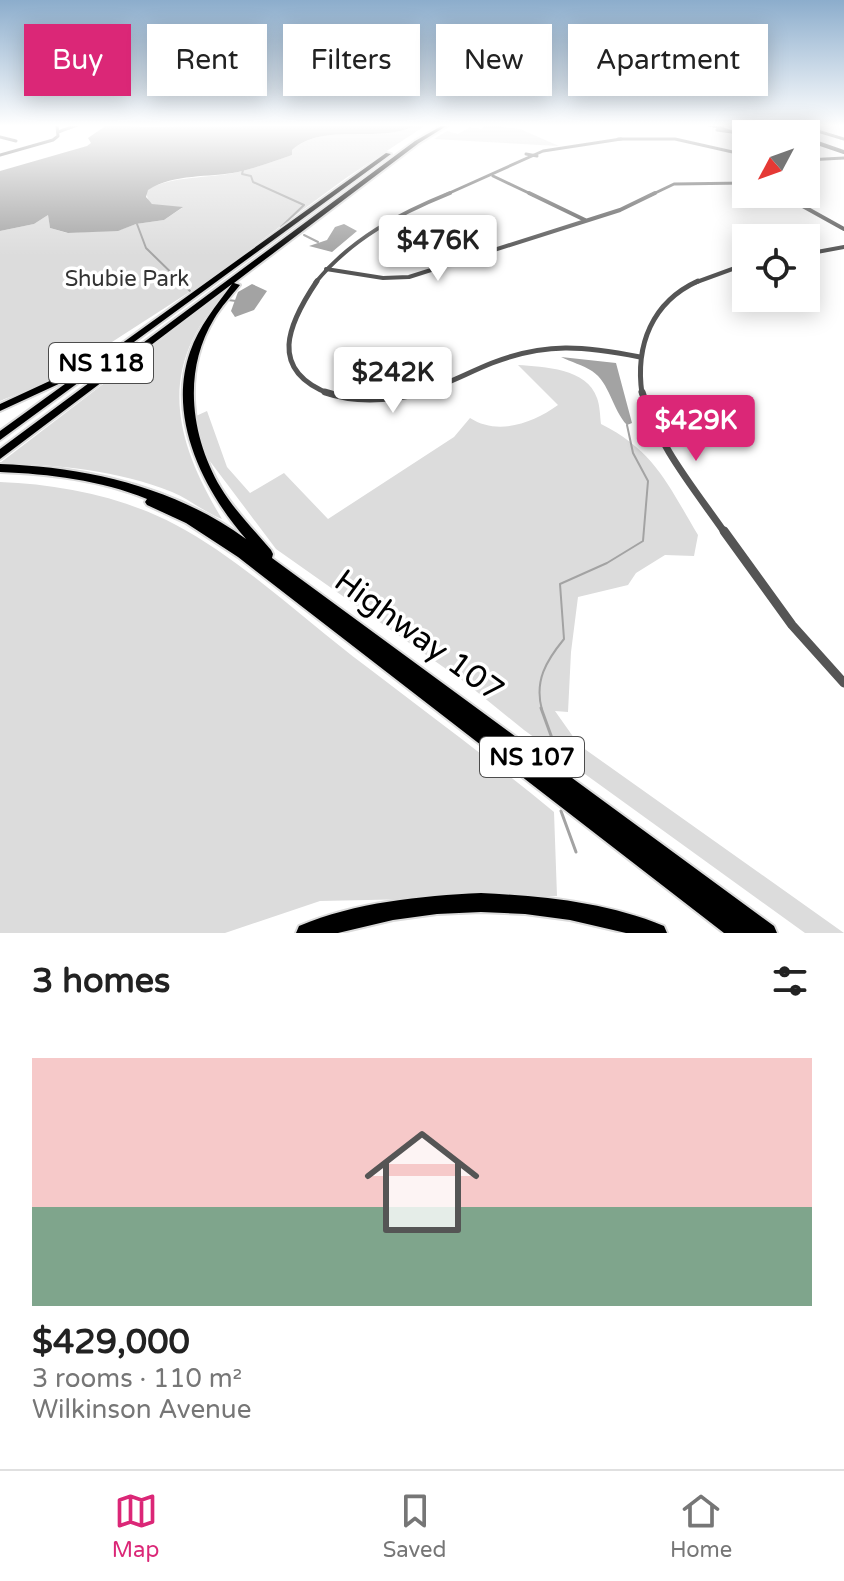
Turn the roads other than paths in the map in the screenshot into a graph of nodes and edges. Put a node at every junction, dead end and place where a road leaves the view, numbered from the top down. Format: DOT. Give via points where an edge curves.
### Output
graph roads {
  1 [pos="369,169"];
  2 [pos="382,169"];
  3 [pos="509,169"];
  4 [pos="493,176"];
  5 [pos="732,183"];
  6 [pos="806,208"];
  7 [pos="585,220"];
  8 [pos="309,223"];
  9 [pos="844,229"];
  10 [pos="844,247"];
  11 [pos="820,251"];
  12 [pos="732,268"];
  13 [pos="326,269"];
  14 [pos="202,290"];
  15 [pos="640,357"];
  16 [pos="0,408"];
  17 [pos="0,436"];
  18 [pos="0,455"];
  19 [pos="4,471"];
  20 [pos="295,583"];
  21 [pos="844,683"];
  22 [pos="306,933"];
  23 [pos="657,933"];
  24 [pos="740,933"];
  25 [pos="767,933"];
  1 -- 14 [label="highway, NS 118"];
  2 -- 8 [label="highway, NS 118"];
  3 -- 4 [label="street"];
  4 -- 7 [label="street"];
  4 -- 13 [label="street" via="389,221 356,241"];
  5 -- 7 [label="street" via="674,184 633,205"];
  6 -- 9 [label="street"];
  7 -- 13 [label="street" via="409,277"];
  8 -- 18 [label="highway, NS 118"];
  8 -- 20 [label="highway" via="218,306 194,352 187,394 195,449 212,486 239,524"];
  10 -- 11 [label="street"];
  12 -- 15 [label="street" via="703,276 670,297 651,319"];
  13 -- 15 [label="street" via="297,314 289,358 303,379 338,396 390,401 411,397 550,347"];
  14 -- 16 [label="highway" via="84,369"];
  14 -- 17 [label="highway, NS 118"];
  15 -- 21 [label="street" via="641,390 661,440 776,607"];
  19 -- 20 [label="highway, Highway 107 / NS 107" via="57,472 115,482 169,501 222,528"];
  19 -- 24 [label="highway" via="134,496 216,535"];
  20 -- 25 [label="highway, Highway 107 / NS 107"];
  22 -- 23 [label="highway" via="396,909 486,902 599,915"];
}
